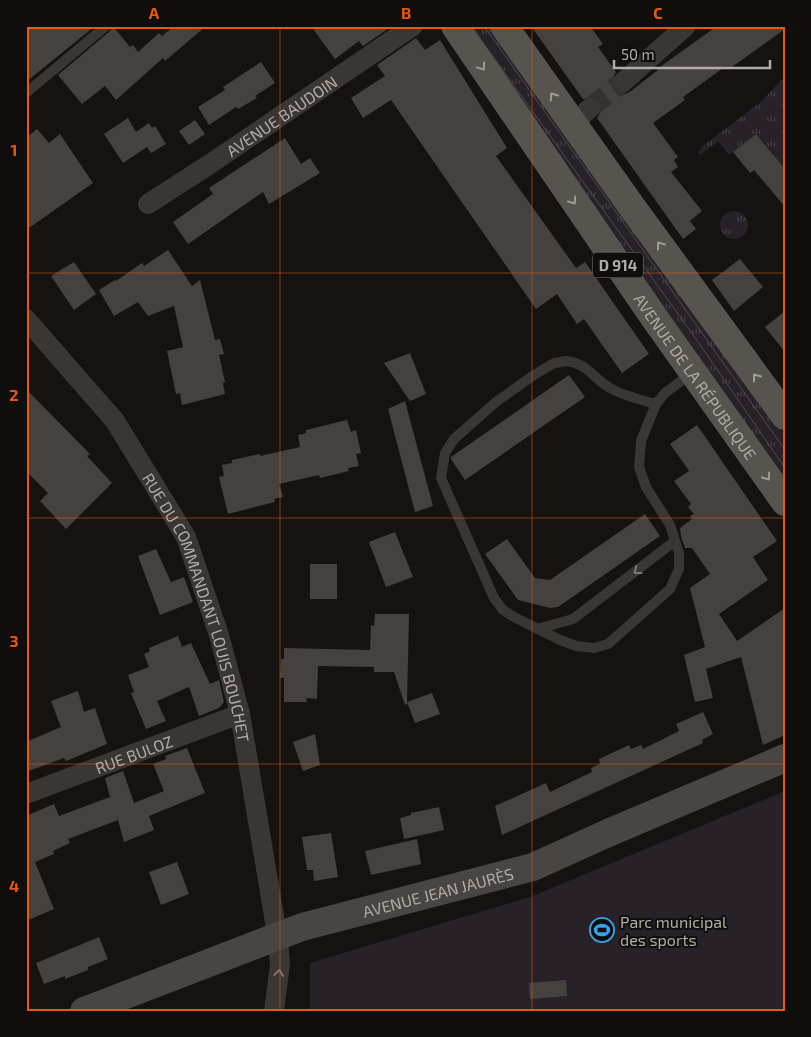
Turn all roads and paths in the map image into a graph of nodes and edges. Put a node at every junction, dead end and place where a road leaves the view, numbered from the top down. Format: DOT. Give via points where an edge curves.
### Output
graph roads {
  1 [pos="106,26"];
  2 [pos="413,26"];
  3 [pos="454,26"];
  4 [pos="504,26"];
  5 [pos="686,26"];
  6 [pos="624,82"];
  7 [pos="26,92"];
  8 [pos="148,204"];
  9 [pos="26,320"];
  10 [pos="693,373"];
  11 [pos="656,404"];
  12 [pos="785,416"];
  13 [pos="785,502"];
  14 [pos="675,541"];
  15 [pos="537,628"];
  16 [pos="245,725"];
  17 [pos="785,758"];
  18 [pos="26,794"];
  19 [pos="277,936"];
  20 [pos="84,1011"];
  21 [pos="274,1011"];
  1 -- 7 [label="lane"];
  2 -- 8 [label="street, AVENUE BAUDOIN"];
  3 -- 10 [label="main road, AVENUE DE LA RÉPUBLIQUE / D 914, one-way"];
  12 -- 4 [label="main road, D 914, one-way" via="582,116"];
  5 -- 6 [label="street"];
  9 -- 16 [label="street, RUE DU COMMANDANT LOUIS BOUCHET" via="115,421 186,537 241,693"];
  10 -- 11 [label="lane"];
  10 -- 13 [label="main road, AVENUE DE LA RÉPUBLIQUE / D 914, one-way"];
  11 -- 14 [label="lane" via="641,441 639,467 646,487 670,525"];
  11 -- 15 [label="lane" via="610,388 578,363 554,363 496,402 454,439 444,453 441,478 494,598 504,610"];
  14 -- 15 [label="lane, one-way" via="573,619"];
  14 -- 15 [label="lane" via="679,569 670,589 608,644 594,648 576,646"];
  16 -- 18 [label="street, RUE BULOZ"];
  16 -- 19 [label="street, RUE DU COMMANDANT LOUIS BOUCHET"];
  17 -- 19 [label="street, AVENUE JEAN JAURÈS" via="533,868"];
  19 -- 20 [label="street, AVENUE JEAN JAURÈS"];
  21 -- 19 [label="street, RUE DU COMMANDANT LOUIS BOUCHET, one-way" via="280,964"];
}
